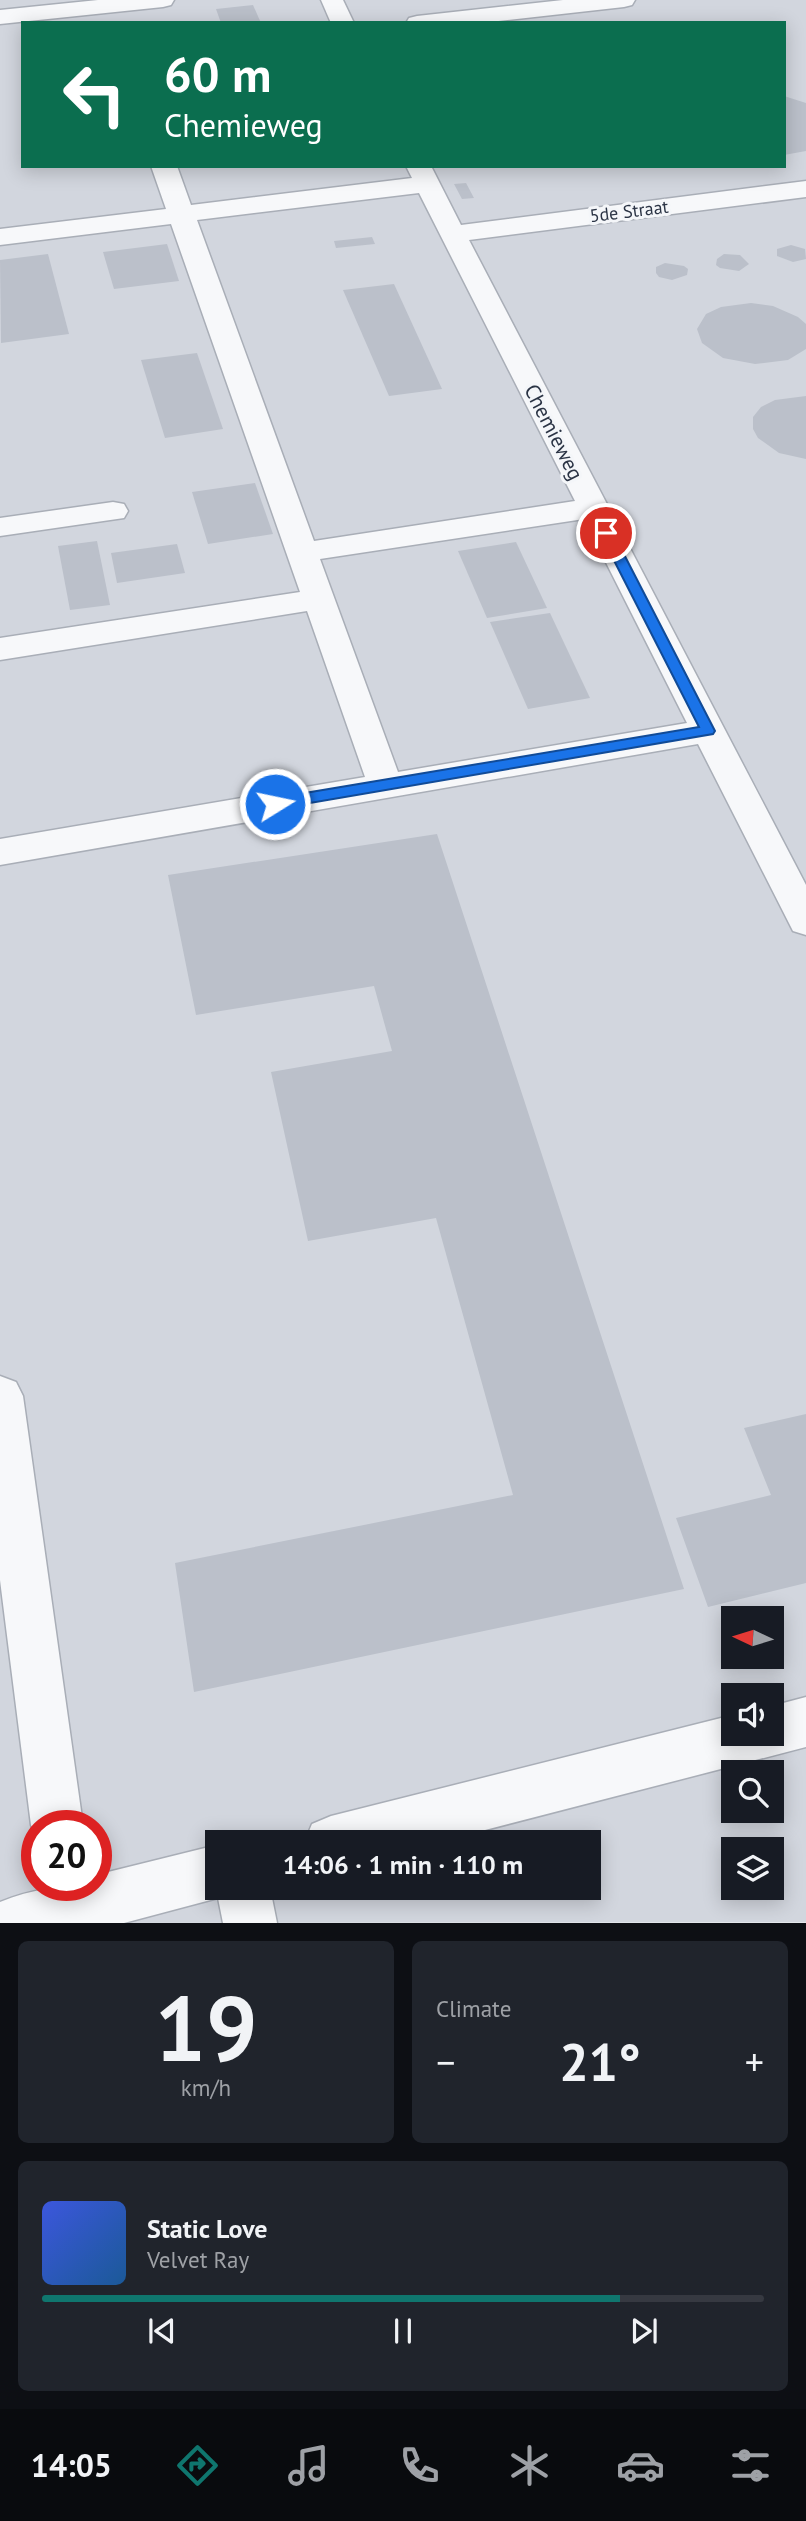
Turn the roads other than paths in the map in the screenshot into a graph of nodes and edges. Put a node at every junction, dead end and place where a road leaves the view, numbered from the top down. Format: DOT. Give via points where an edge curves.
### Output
graph roads {
  1 [pos="163,0"];
  2 [pos="332,0"];
  3 [pos="624,0"];
  4 [pos="107,10"];
  5 [pos="0,17"];
  6 [pos="342,21"];
  7 [pos="435,21"];
  8 [pos="165,168"];
  9 [pos="422,175"];
  10 [pos="806,188"];
  11 [pos="181,215"];
  12 [pos="453,234"];
  13 [pos="0,237"];
  14 [pos="593,508"];
  15 [pos="113,511"];
  16 [pos="0,527"];
  17 [pos="302,552"];
  18 [pos="319,599"];
  19 [pos="0,649"];
  20 [pos="708,731"];
  21 [pos="385,784"];
  22 [pos="0,852"];
  23 [pos="806,921"];
  24 [pos="0,1396"];
  25 [pos="806,1722"];
  26 [pos="784,1728"];
  27 [pos="721,1744"];
  28 [pos="55,1810"];
  29 [pos="382,1830"];
  30 [pos="205,1873"];
  31 [pos="112,1889"];
  32 [pos="245,1900"];
  33 [pos="58,1901"];
  34 [pos="15,1923"];
  35 [pos="250,1923"];
  1 -- 4 [label="lane"];
  2 -- 6 [label="lane"];
  3 -- 7 [label="lane"];
  4 -- 5 [label="lane"];
  8 -- 11 [label="lane"];
  9 -- 11 [label="lane"];
  9 -- 12 [label="lane, Chemieweg"];
  10 -- 12 [label="lane, 5de Straat"];
  11 -- 13 [label="lane"];
  11 -- 17 [label="lane"];
  12 -- 14 [label="lane, Chemieweg"];
  14 -- 17 [label="lane"];
  14 -- 20 [label="lane, Chemieweg"];
  15 -- 16 [label="lane"];
  17 -- 18 [label="lane"];
  18 -- 19 [label="lane"];
  18 -- 21 [label="lane"];
  20 -- 21 [label="lane"];
  20 -- 23 [label="lane, Chemieweg"];
  21 -- 22 [label="lane"];
  24 -- 28 [label="lane"];
  25 -- 26 [label="lane"];
  27 -- 29 [label="lane"];
  30 -- 31 [label="lane"];
  32 -- 35 [label="lane"];
  33 -- 34 [label="lane"];
}
